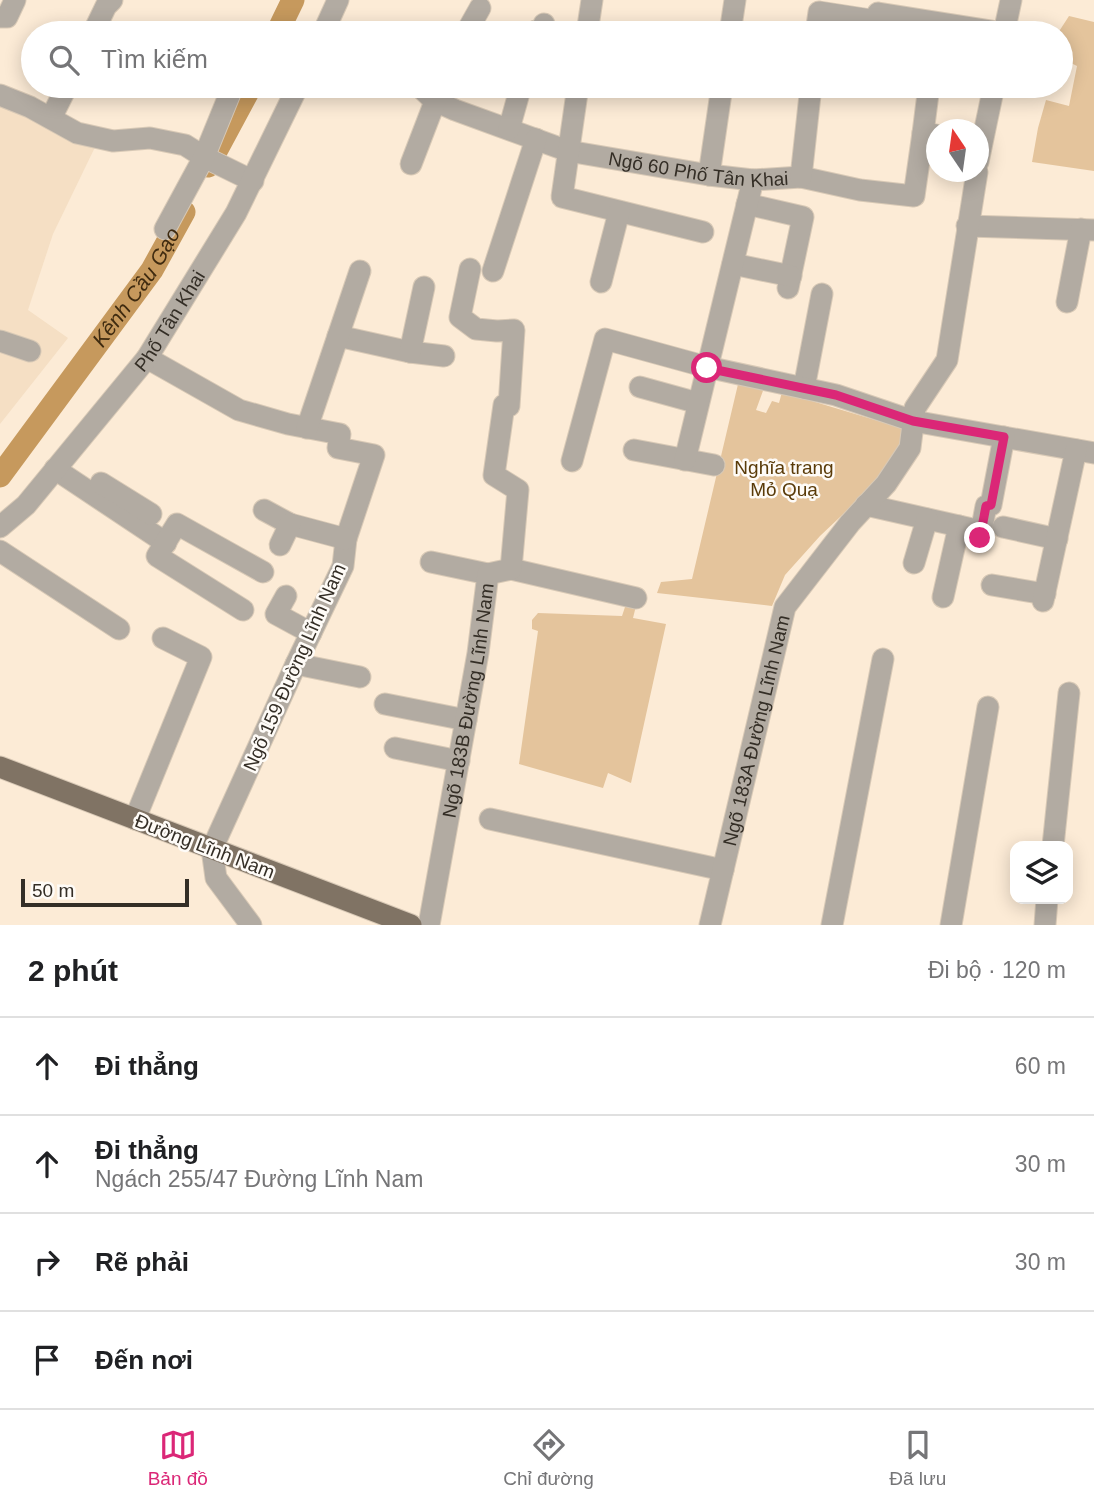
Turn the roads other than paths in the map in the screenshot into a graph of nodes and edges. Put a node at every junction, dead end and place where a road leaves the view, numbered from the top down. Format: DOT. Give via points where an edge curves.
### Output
graph roads {
  1 [pos="15,0"];
  2 [pos="112,0"];
  3 [pos="338,0"];
  4 [pos="592,0"];
  5 [pos="735,0"];
  6 [pos="1011,0"];
  7 [pos="880,7"];
  8 [pos="480,8"];
  9 [pos="0,17"];
  10 [pos="99,21"];
  11 [pos="328,21"];
  12 [pos="473,21"];
  13 [pos="589,21"];
  14 [pos="732,21"];
  15 [pos="818,21"];
  16 [pos="877,21"];
  17 [pos="947,21"];
  18 [pos="1007,21"];
  19 [pos="0,94"];
  20 [pos="61,98"];
  21 [pos="228,98"];
  22 [pos="292,98"];
  23 [pos="436,98"];
  24 [pos="443,98"];
  25 [pos="518,98"];
  26 [pos="576,98"];
  27 [pos="720,98"];
  28 [pos="810,98"];
  29 [pos="929,98"];
  30 [pos="991,98"];
  31 [pos="51,118"];
  32 [pos="930,119"];
  33 [pos="985,119"];
  34 [pos="509,129"];
  35 [pos="536,139"];
  36 [pos="926,150"];
  37 [pos="568,151"];
  38 [pos="206,158"];
  39 [pos="411,164"];
  40 [pos="709,175"];
  41 [pos="244,177"];
  42 [pos="801,177"];
  43 [pos="753,180"];
  44 [pos="975,182"];
  45 [pos="747,204"];
  46 [pos="619,212"];
  47 [pos="967,226"];
  48 [pos="165,229"];
  49 [pos="1087,229"];
  50 [pos="703,232"];
  51 [pos="733,264"];
  52 [pos="470,269"];
  53 [pos="360,271"];
  54 [pos="493,271"];
  55 [pos="601,282"];
  56 [pos="424,287"];
  57 [pos="822,294"];
  58 [pos="1067,302"];
  59 [pos="338,336"];
  60 [pos="0,341"];
  61 [pos="30,351"];
  62 [pos="410,352"];
  63 [pos="444,356"];
  64 [pos="147,358"];
  65 [pos="707,368"];
  66 [pos="640,387"];
  67 [pos="804,388"];
  68 [pos="698,403"];
  69 [pos="913,421"];
  70 [pos="307,428"];
  71 [pos="1004,437"];
  72 [pos="634,450"];
  73 [pos="1085,452"];
  74 [pos="685,460"];
  75 [pos="572,461"];
  76 [pos="60,464"];
  77 [pos="714,466"];
  78 [pos="866,505"];
  79 [pos="264,510"];
  80 [pos="151,514"];
  81 [pos="927,519"];
  82 [pos="290,524"];
  83 [pos="959,526"];
  84 [pos="0,527"];
  85 [pos="1003,527"];
  86 [pos="346,539"];
  87 [pos="1057,539"];
  88 [pos="166,543"];
  89 [pos="280,545"];
  90 [pos="0,551"];
  91 [pos="431,562"];
  92 [pos="914,563"];
  93 [pos="511,569"];
  94 [pos="263,572"];
  95 [pos="488,574"];
  96 [pos="992,584"];
  97 [pos="286,596"];
  98 [pos="943,597"];
  99 [pos="636,598"];
  100 [pos="243,610"];
  101 [pos="118,629"];
  102 [pos="311,634"];
  103 [pos="163,639"];
  104 [pos="883,659"];
  105 [pos="296,664"];
  106 [pos="360,677"];
  107 [pos="1069,693"];
  108 [pos="385,704"];
  109 [pos="989,707"];
  110 [pos="466,720"];
  111 [pos="395,748"];
  112 [pos="458,761"];
  113 [pos="0,767"];
  114 [pos="135,819"];
  115 [pos="490,819"];
  116 [pos="1054,841"];
  117 [pos="212,849"];
  118 [pos="723,870"];
  119 [pos="1047,904"];
  120 [pos="251,925"];
  121 [pos="411,925"];
  122 [pos="429,925"];
  123 [pos="710,925"];
  124 [pos="832,925"];
  125 [pos="951,925"];
  126 [pos="1045,925"];
  1 -- 9 [label="street" via="7,17"];
  2 -- 10 [label="street"];
  3 -- 11 [label="street"];
  4 -- 13 [label="street"];
  5 -- 14 [label="street"];
  6 -- 18 [label="street"];
  7 -- 17 [label="street"];
  8 -- 12 [label="street"];
  15 -- 16 [label="street" via="819,12"];
  19 -- 31 [label="street"];
  20 -- 31 [label="street"];
  21 -- 38 [label="street"];
  22 -- 41 [label="street, Phố Tân Khai"];
  23 -- 39 [label="street"];
  24 -- 34 [label="street, Ngõ 60 Phố Tân Khai" via="455,110"];
  25 -- 34 [label="street"];
  26 -- 37 [label="street"];
  27 -- 40 [label="street"];
  28 -- 42 [label="street"];
  29 -- 32 [label="street"];
  30 -- 33 [label="street"];
  31 -- 38 [label="street" via="78,133 113,141 150,138 185,145"];
  34 -- 35 [label="street, Ngõ 60 Phố Tân Khai"];
  35 -- 37 [label="street, Ngõ 60 Phố Tân Khai"];
  35 -- 54 [label="street"];
  36 -- 42 [label="street, Ngõ 60 Phố Tân Khai" via="914,196"];
  37 -- 40 [label="street, Ngõ 60 Phố Tân Khai"];
  37 -- 46 [label="street" via="562,197"];
  38 -- 41 [label="street"];
  38 -- 48 [label="street"];
  40 -- 43 [label="street, Ngõ 60 Phố Tân Khai"];
  41 -- 64 [label="street, Phố Tân Khai" via="236,213"];
  42 -- 43 [label="street, Ngõ 60 Phố Tân Khai"];
  43 -- 45 [label="street"];
  44 -- 47 [label="street, Ngõ 183A Đường Lĩnh Nam"];
  45 -- 51 [label="street"];
  45 -- 51 [label="street" via="803,216 789,282"];
  46 -- 50 [label="street"];
  46 -- 55 [label="street"];
  47 -- 49 [label="street"];
  47 -- 69 [label="street, Ngõ 183A Đường Lĩnh Nam" via="947,360 915,408"];
  49 -- 58 [label="street"];
  51 -- 65 [label="street"];
  52 -- 93 [label="street, Ngõ 183B Đường Lĩnh Nam" via="460,317 476,330 514,330 509,406 504,405 494,475 518,490"];
  53 -- 59 [label="street"];
  56 -- 62 [label="street"];
  57 -- 67 [label="street"];
  59 -- 62 [label="street"];
  59 -- 70 [label="street"];
  60 -- 61 [label="street"];
  62 -- 63 [label="street"];
  64 -- 70 [label="street" via="239,411"];
  64 -- 76 [label="street, Phố Tân Khai"];
  65 -- 67 [label="street"];
  65 -- 68 [label="street"];
  65 -- 75 [label="street" via="605,339"];
  66 -- 68 [label="street"];
  67 -- 69 [label="street"];
  68 -- 74 [label="street"];
  69 -- 71 [label="street"];
  69 -- 78 [label="street, Ngõ 183A Đường Lĩnh Nam" via="910,448"];
  70 -- 86 [label="street, Ngõ 159 Đường Lĩnh Nam" via="340,434 338,448 374,455"];
  71 -- 73 [label="street"];
  71 -- 83 [label="street" via="981,535"];
  72 -- 74 [label="street"];
  73 -- 87 [label="street"];
  74 -- 77 [label="street"];
  76 -- 80 [label="street"];
  76 -- 84 [label="street, Phố Tân Khai" via="26,505"];
  76 -- 88 [label="street"];
  78 -- 81 [label="street"];
  78 -- 118 [label="street, Ngõ 183A Đường Lĩnh Nam" via="785,607"];
  79 -- 82 [label="street"];
  81 -- 83 [label="street"];
  81 -- 92 [label="street"];
  82 -- 86 [label="street"];
  82 -- 89 [label="street"];
  83 -- 98 [label="street"];
  85 -- 87 [label="street"];
  86 -- 102 [label="street, Ngõ 159 Đường Lĩnh Nam" via="343,566"];
  87 -- 96 [label="street" via="1044,598"];
  88 -- 94 [label="street" via="177,524"];
  88 -- 100 [label="street" via="157,556"];
  90 -- 101 [label="street"];
  91 -- 95 [label="street"];
  93 -- 95 [label="street, Ngõ 183B Đường Lĩnh Nam"];
  93 -- 99 [label="street"];
  95 -- 110 [label="street, Ngõ 183B Đường Lĩnh Nam"];
  97 -- 102 [label="street" via="276,614"];
  102 -- 105 [label="street, Ngõ 159 Đường Lĩnh Nam"];
  103 -- 114 [label="street" via="201,657"];
  104 -- 124 [label="street"];
  105 -- 106 [label="street"];
  105 -- 117 [label="street, Ngõ 159 Đường Lĩnh Nam"];
  107 -- 116 [label="street"];
  108 -- 110 [label="street"];
  109 -- 125 [label="street"];
  110 -- 112 [label="street, Ngõ 183B Đường Lĩnh Nam"];
  111 -- 112 [label="street"];
  112 -- 122 [label="street, Ngõ 183B Đường Lĩnh Nam"];
  113 -- 114 [label="main road, Đường Lĩnh Nam"];
  114 -- 117 [label="main road, Đường Lĩnh Nam"];
  115 -- 118 [label="street"];
  117 -- 120 [label="street" via="216,878"];
  117 -- 121 [label="main road, Đường Lĩnh Nam"];
  118 -- 123 [label="street, Ngõ 183A Đường Lĩnh Nam"];
  119 -- 126 [label="street"];
}
